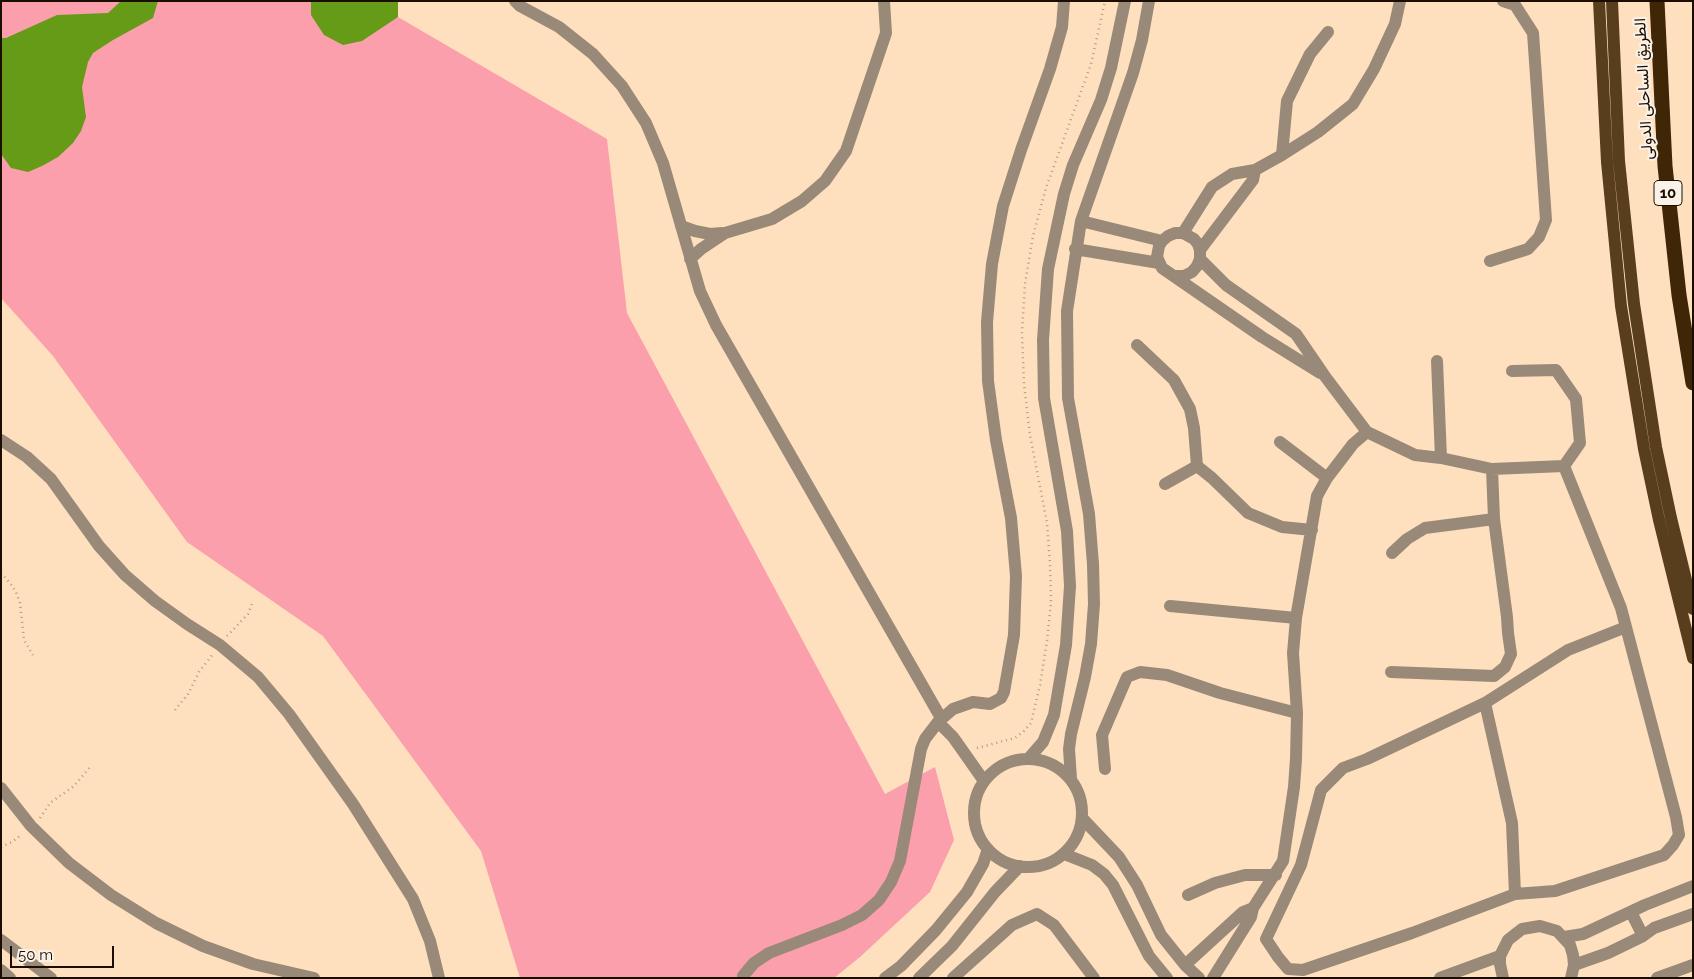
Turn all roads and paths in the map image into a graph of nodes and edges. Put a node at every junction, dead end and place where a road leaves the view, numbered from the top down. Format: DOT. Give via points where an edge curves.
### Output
graph roads {
  1 [pos="515,1"];
  2 [pos="884,1"];
  3 [pos="1064,1"];
  4 [pos="1125,1"];
  5 [pos="1149,1"];
  6 [pos="1400,1"];
  7 [pos="1599,1"];
  8 [pos="1612,1"];
  9 [pos="1657,1"];
  10 [pos="1512,2"];
  11 [pos="1328,32"];
  12 [pos="1282,155"];
  13 [pos="1255,170"];
  14 [pos="680,226"];
  15 [pos="1079,227"];
  16 [pos="1056,229"];
  17 [pos="725,233"];
  18 [pos="1183,233"];
  19 [pos="1162,241"];
  20 [pos="1076,249"];
  21 [pos="1200,254"];
  22 [pos="690,259"];
  23 [pos="1490,261"];
  24 [pos="1159,263"];
  25 [pos="1176,276"];
  26 [pos="1137,345"];
  27 [pos="1437,361"];
  28 [pos="1512,371"];
  29 [pos="1324,375"];
  30 [pos="1693,383"];
  31 [pos="1367,432"];
  32 [pos="1,440"];
  33 [pos="1280,442"];
  34 [pos="1441,458"];
  35 [pos="1196,466"];
  36 [pos="1564,466"];
  37 [pos="1492,469"];
  38 [pos="1328,478"];
  39 [pos="1165,484"];
  40 [pos="1494,519"];
  41 [pos="1312,530"];
  42 [pos="1392,553"];
  43 [pos="1,573"];
  44 [pos="1170,606"];
  45 [pos="1693,609"];
  46 [pos="1296,618"];
  47 [pos="1626,628"];
  48 [pos="33,655"];
  49 [pos="1693,658"];
  50 [pos="1391,672"];
  51 [pos="1485,703"];
  52 [pos="1297,713"];
  53 [pos="941,718"];
  54 [pos="1029,758"];
  55 [pos="91,766"];
  56 [pos="1105,769"];
  57 [pos="988,776"];
  58 [pos="1071,779"];
  59 [pos="1,788"];
  60 [pos="1082,818"];
  61 [pos="31,826"];
  62 [pos="1,846"];
  63 [pos="988,849"];
  64 [pos="1064,854"];
  65 [pos="1020,866"];
  66 [pos="1276,875"];
  67 [pos="1693,886"];
  68 [pos="1188,894"];
  69 [pos="1515,894"];
  70 [pos="1253,908"];
  71 [pos="1631,912"];
  72 [pos="1693,914"];
  73 [pos="1643,936"];
  74 [pos="1564,937"];
  75 [pos="1,940"];
  76 [pos="1500,956"];
  77 [pos="1184,965"];
  78 [pos="1693,966"];
  79 [pos="1,970"];
  80 [pos="1572,971"];
  81 [pos="743,976"];
  82 [pos="10,978"];
  83 [pos="51,978"];
  84 [pos="314,978"];
  85 [pos="439,978"];
  86 [pos="885,978"];
  87 [pos="919,978"];
  88 [pos="953,978"];
  89 [pos="1094,978"];
  90 [pos="1167,978"];
  91 [pos="1199,978"];
  92 [pos="1213,978"];
  93 [pos="1440,978"];
  94 [pos="1503,978"];
  95 [pos="1657,978"];
  1 -- 14 [label="street" via="559,27 593,54 622,86 646,123 663,163"];
  2 -- 17 [label="street" via="886,33 846,151 825,182 802,202 772,219"];
  3 -- 53 [label="street" via="1062,27 1050,69 1003,206 992,264 987,322 988,381 1016,576 1014,635 1001,698 990,704 963,704"];
  4 -- 16 [label="street" via="1111,68 1073,166"];
  5 -- 15 [label="street" via="1133,73"];
  6 -- 12 [label="street" via="1395,24 1353,104"];
  7 -- 49 [label="main road" via="1607,162 1622,315 1658,520"];
  8 -- 45 [label="main road" via="1619,161 1634,304 1656,447"];
  9 -- 30 [label="highway, الطريق الساحلى الدولى / 10" via="1665,166 1679,295"];
  10 -- 23 [label="street" via="1533,33 1546,220 1539,237 1528,249"];
  11 -- 12 [label="street" via="1310,54 1287,101"];
  12 -- 13 [label="street"];
  13 -- 18 [label="street" via="1232,174 1212,187"];
  13 -- 21 [label="street" via="1253,180"];
  14 -- 17 [label="street" via="710,234"];
  14 -- 22 [label="street"];
  15 -- 16 [label="street"];
  15 -- 19 [label="street"];
  15 -- 20 [label="street"];
  16 -- 54 [label="street" via="1044,308 1043,374 1048,425 1067,531 1070,594 1066,645 1054,715 1043,742"];
  17 -- 22 [label="street"];
  18 -- 19 [label="street" via="1175,233"];
  18 -- 21 [label="street" via="1194,239"];
  19 -- 24 [label="street" via="1158,251"];
  20 -- 24 [label="street"];
  20 -- 58 [label="street" via="1067,311 1068,398 1089,514 1094,604 1091,644 1069,749"];
  21 -- 25 [label="street" via="1192,272"];
  21 -- 29 [label="street" via="1226,285 1296,334"];
  22 -- 53 [label="street" via="716,325"];
  24 -- 25 [label="street" via="1166,272"];
  25 -- 29 [label="street" via="1262,338"];
  26 -- 35 [label="street" via="1174,380 1190,409"];
  27 -- 34 [label="street"];
  28 -- 36 [label="street" via="1556,370 1576,399 1580,443"];
  29 -- 31 [label="street"];
  31 -- 34 [label="street" via="1415,455"];
  31 -- 38 [label="street" via="1353,444"];
  32 -- 85 [label="street" via="27,457 51,479 125,575 258,677 289,714 353,804 413,899 430,941"];
  33 -- 38 [label="street"];
  34 -- 37 [label="street"];
  35 -- 39 [label="street"];
  35 -- 41 [label="street" via="1248,513 1282,527"];
  36 -- 37 [label="street"];
  36 -- 47 [label="street"];
  37 -- 40 [label="street"];
  38 -- 41 [label="street" via="1317,496"];
  40 -- 42 [label="street" via="1425,528"];
  40 -- 50 [label="street" via="1511,654 1505,667 1494,676"];
  41 -- 46 [label="street"];
  43 -- 48 [label="path" via="16,592 24,640"];
  44 -- 46 [label="street"];
  46 -- 52 [label="street" via="1293,653"];
  47 -- 51 [label="street" via="1568,650"];
  47 -- 69 [label="street" via="1679,835 1664,855 1555,891"];
  51 -- 69 [label="street" via="1512,823"];
  51 -- 69 [label="street" via="1343,768 1321,790 1300,864 1266,939 1288,969 1304,970"];
  52 -- 56 [label="street" via="1167,675 1140,672 1127,677 1102,735"];
  52 -- 66 [label="street" via="1294,787 1283,861"];
  53 -- 57 [label="street" via="984,764"];
  53 -- 81 [label="street" via="920,749 900,861 892,882 879,900 862,915 842,925 769,953"];
  54 -- 57 [label="street" via="1004,764"];
  54 -- 58 [label="street" via="1059,768"];
  55 -- 61 [label="path" via="74,786 50,803"];
  57 -- 63 [label="street" via="977,794 974,808 979,837"];
  58 -- 60 [label="street" via="1082,804"];
  59 -- 61 [label="street"];
  60 -- 64 [label="street" via="1076,838"];
  60 -- 77 [label="street" via="1129,871 1161,935"];
  61 -- 62 [label="path" via="12,842"];
  61 -- 84 [label="street" via="69,863 156,923 203,946 253,964"];
  63 -- 65 [label="street" via="1002,860"];
  63 -- 86 [label="street" via="968,892 936,930"];
  64 -- 65 [label="street" via="1036,867"];
  64 -- 90 [label="street" via="1092,865 1104,874 1113,885 1149,956"];
  65 -- 87 [label="street" via="952,946"];
  66 -- 68 [label="street" via="1245,875"];
  66 -- 70 [label="street"];
  67 -- 71 [label="street"];
  70 -- 77 [label="street" via="1243,912"];
  70 -- 92 [label="street" via="1251,917"];
  71 -- 73 [label="street"];
  71 -- 74 [label="street" via="1583,934"];
  72 -- 73 [label="street" via="1654,928"];
  73 -- 80 [label="street"];
  74 -- 76 [label="street" via="1548,928 1530,926 1514,933"];
  74 -- 80 [label="street" via="1570,945"];
  75 -- 83 [label="street"];
  76 -- 93 [label="street"];
  76 -- 94 [label="street"];
  77 -- 91 [label="street"];
  78 -- 95 [label="street"];
  79 -- 82 [label="street"];
  88 -- 89 [label="street" via="1012,925 1037,914 1054,925"];
}
